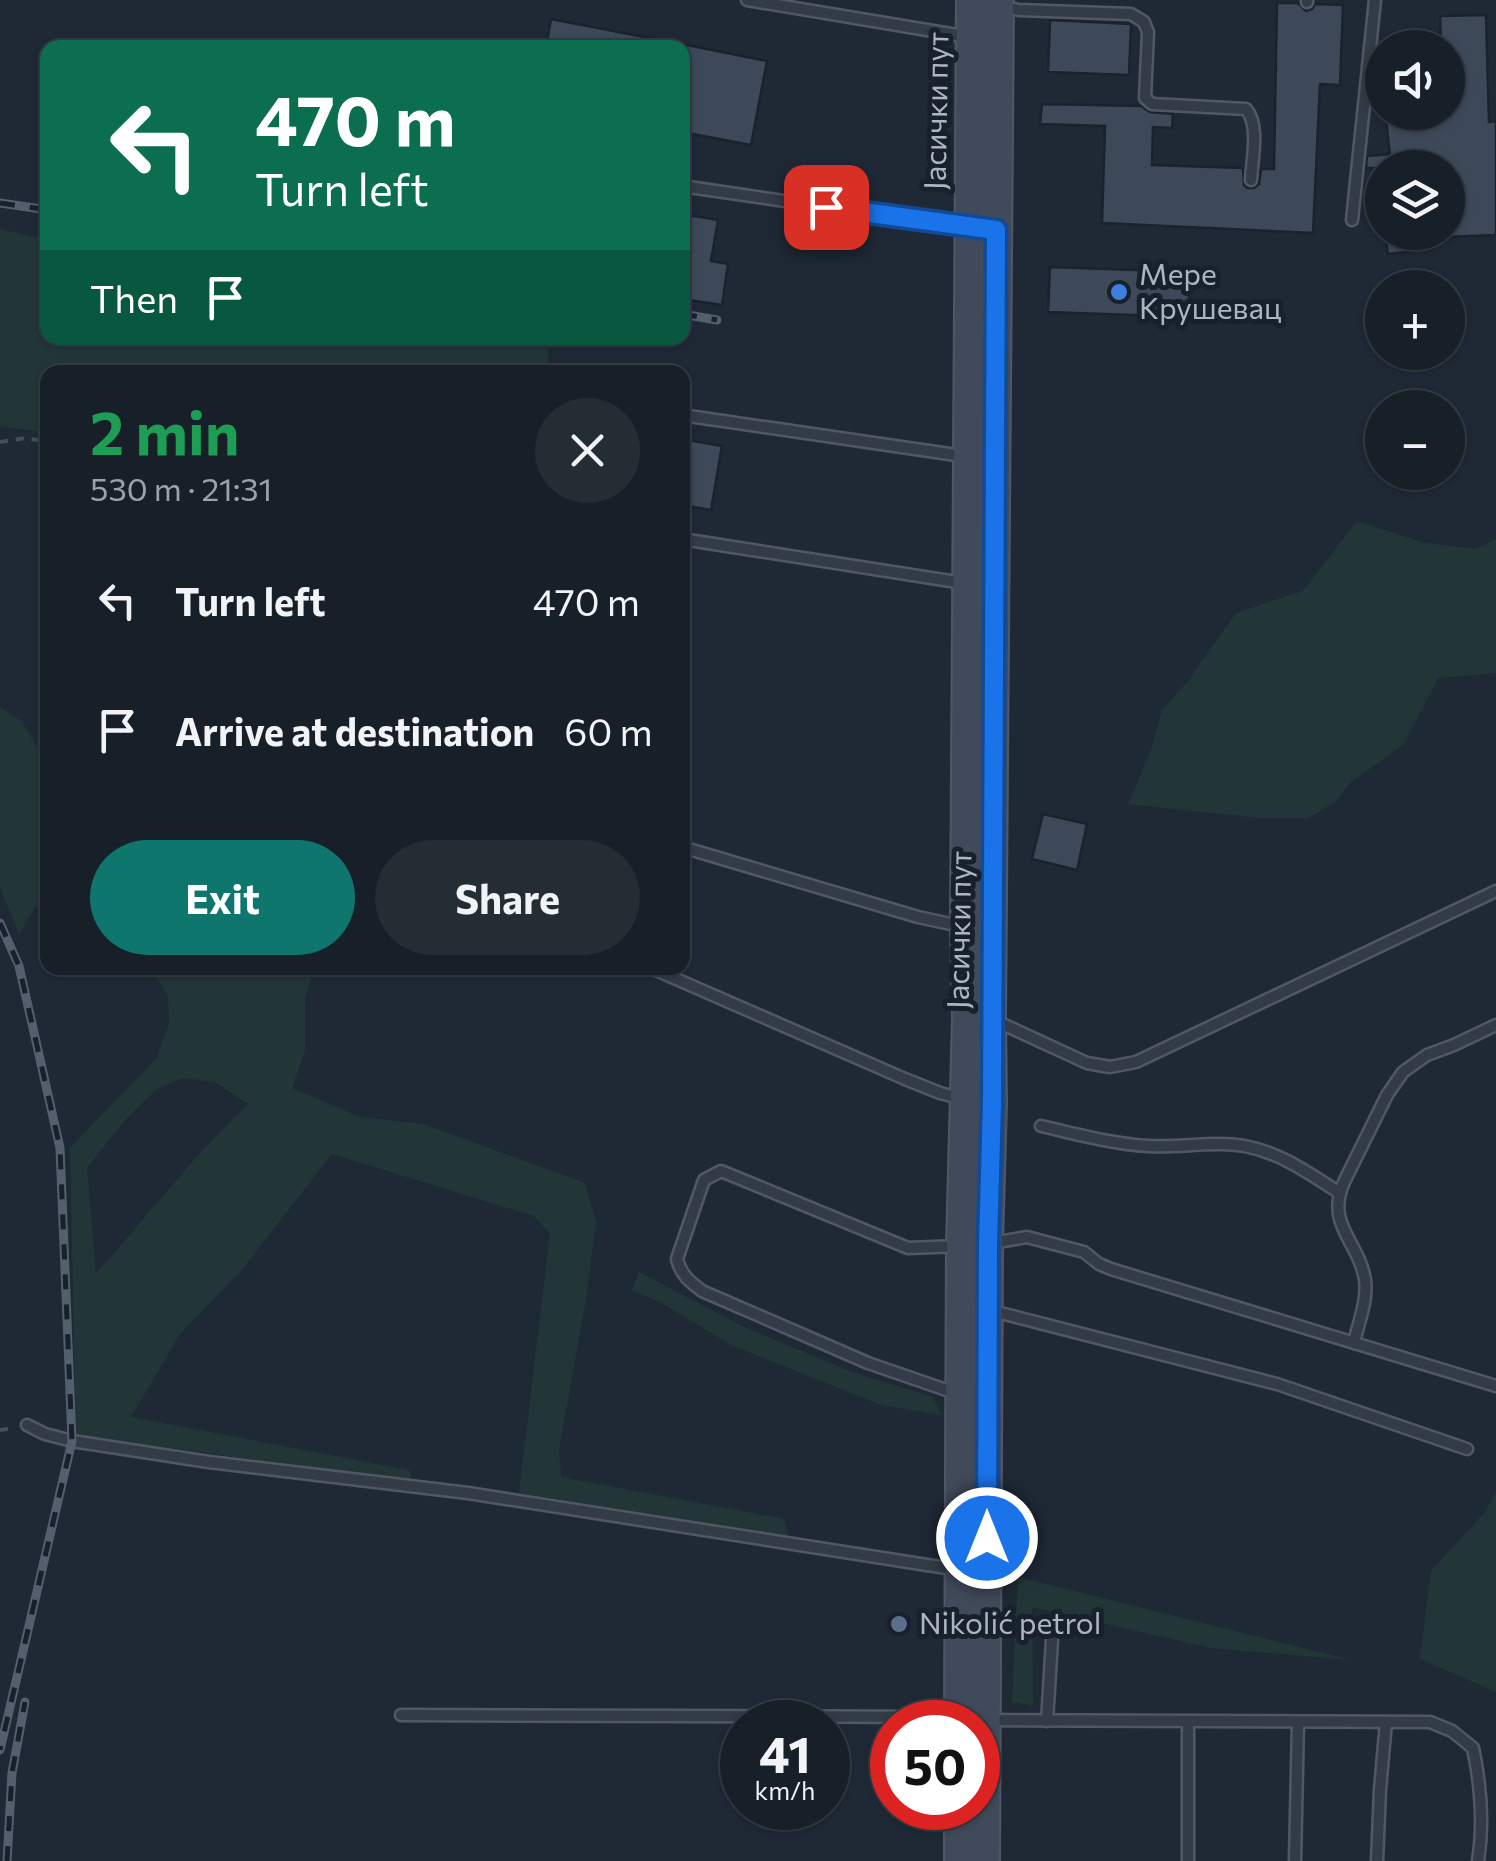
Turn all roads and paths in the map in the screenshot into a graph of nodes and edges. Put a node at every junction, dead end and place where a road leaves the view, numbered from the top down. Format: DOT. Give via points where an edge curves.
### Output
graph roads {
  1 [pos="748,0"];
  2 [pos="970,0"];
  3 [pos="1375,0"];
  4 [pos="993,2"];
  5 [pos="970,37"];
  6 [pos="983,86"];
  7 [pos="1251,180"];
  8 [pos="690,187"];
  9 [pos="1352,220"];
  10 [pos="982,228"];
  11 [pos="690,416"];
  12 [pos="40,441"];
  13 [pos="0,442"];
  14 [pos="982,458"];
  15 [pos="690,541"];
  16 [pos="982,586"];
  17 [pos="690,848"];
  18 [pos="1496,891"];
  19 [pos="979,927"];
  20 [pos="667,975"];
  21 [pos="979,1019"];
  22 [pos="1496,1025"];
  23 [pos="979,1101"];
  24 [pos="1041,1126"];
  25 [pos="1340,1192"];
  26 [pos="974,1245"];
  27 [pos="989,1310"];
  28 [pos="1354,1343"];
  29 [pos="1496,1386"];
  30 [pos="975,1398"];
  31 [pos="28,1426"];
  32 [pos="1467,1449"];
  33 [pos="973,1571"];
  34 [pos="1052,1640"];
  35 [pos="969,1700"];
  36 [pos="401,1715"];
  37 [pos="870,1719"];
  38 [pos="1000,1720"];
  39 [pos="1048,1721"];
  40 [pos="1188,1721"];
  41 [pos="1298,1722"];
  42 [pos="1386,1722"];
  43 [pos="959,1830"];
  44 [pos="980,1830"];
  45 [pos="959,1861"];
  46 [pos="984,1861"];
  47 [pos="1188,1861"];
  48 [pos="1296,1861"];
  49 [pos="1377,1861"];
  50 [pos="1478,1861"];
  1 -- 5 [label="lane"];
  2 -- 5 [label="main road, Јасички пут"];
  3 -- 9 [label="lane"];
  4 -- 6 [label="main road, Јасички пут"];
  4 -- 7 [label="lane" via="1020,10 1140,18 1148,32 1145,98 1250,113"];
  5 -- 6 [label="main road, Јасички пут"];
  6 -- 10 [label="main road, Јасички пут"];
  8 -- 10 [label="lane"];
  10 -- 14 [label="main road, Јасички пут"];
  11 -- 14 [label="lane"];
  12 -- 13 [label="path"];
  14 -- 16 [label="main road, Јасички пут"];
  15 -- 16 [label="lane"];
  16 -- 19 [label="main road, Јасички пут"];
  17 -- 19 [label="lane" via="918,916"];
  18 -- 21 [label="lane" via="1136,1062 1087,1063 1010,1025"];
  19 -- 21 [label="main road, Јасички пут"];
  20 -- 23 [label="lane" via="905,1079"];
  21 -- 23 [label="main road, Јасички пут"];
  22 -- 25 [label="lane" via="1404,1072 1386,1095"];
  23 -- 26 [label="main road, Јасички пут"];
  24 -- 25 [label="lane" via="1126,1144 1249,1146"];
  25 -- 28 [label="lane" via="1340,1224 1366,1288"];
  26 -- 27 [label="main road, Јасички пут"];
  26 -- 28 [label="lane" via="1027,1237"];
  26 -- 30 [label="main road, Јасички пут"];
  26 -- 30 [label="lane" via="908,1248 721,1171 704,1180 677,1259 680,1271 702,1290 868,1363"];
  27 -- 30 [label="main road, Јасички пут"];
  27 -- 32 [label="lane" via="1277,1384"];
  28 -- 29 [label="lane"];
  30 -- 33 [label="main road, Јасички пут"];
  31 -- 33 [label="lane" via="72,1441 468,1492"];
  33 -- 35 [label="main road, Јасички пут"];
  34 -- 39 [label="lane"];
  36 -- 37 [label="lane"];
  38 -- 39 [label="lane"];
  39 -- 40 [label="lane"];
  40 -- 41 [label="lane"];
  40 -- 47 [label="lane"];
  41 -- 42 [label="lane"];
  41 -- 48 [label="lane"];
  42 -- 49 [label="lane"];
  42 -- 50 [label="lane" via="1430,1722 1474,1748 1482,1811"];
  43 -- 45 [label="main road"];
  44 -- 46 [label="main road, Јасички пут"];
}
